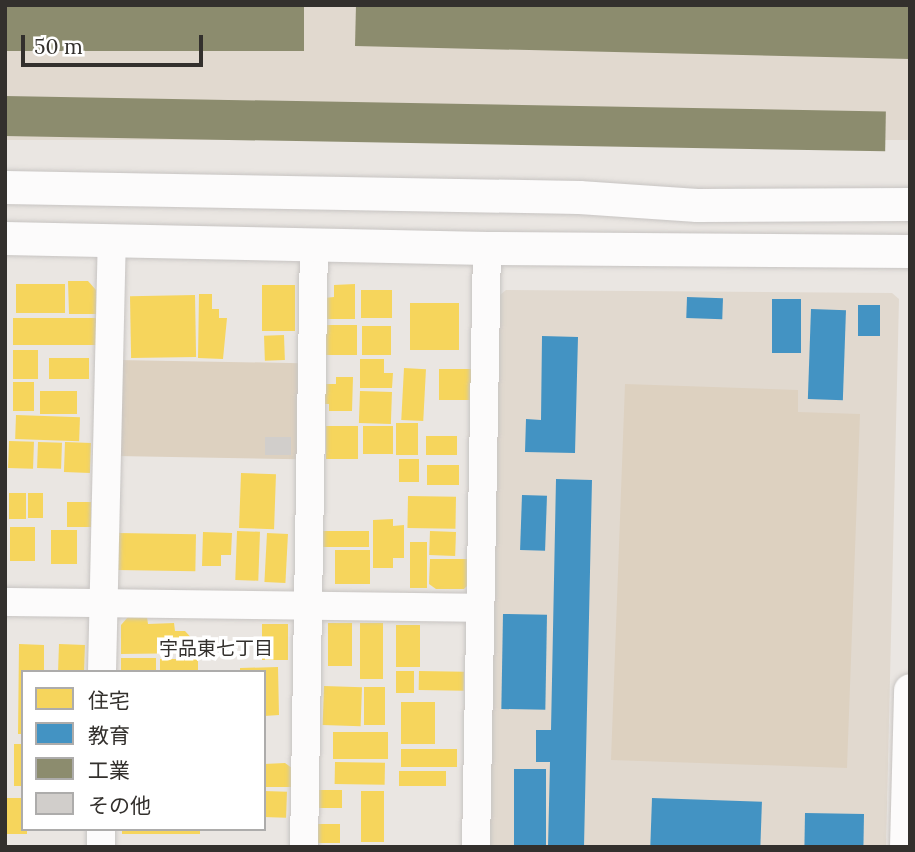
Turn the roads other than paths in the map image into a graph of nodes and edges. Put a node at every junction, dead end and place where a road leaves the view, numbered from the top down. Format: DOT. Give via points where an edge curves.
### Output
graph roads {
  1 [pos="5,187"];
  2 [pos="910,204"];
  3 [pos="5,238"];
  4 [pos="112,239"];
  5 [pos="314,243"];
  6 [pos="487,248"];
  7 [pos="910,251"];
  8 [pos="5,602"];
  9 [pos="103,604"];
  10 [pos="307,605"];
  11 [pos="480,608"];
  12 [pos="102,670"];
  13 [pos="910,690"];
  14 [pos="304,847"];
  15 [pos="476,847"];
  16 [pos="906,847"];
  1 -- 2 [label="street" via="579,197 697,205"];
  3 -- 4 [label="street"];
  4 -- 5 [label="street"];
  4 -- 9 [label="street"];
  5 -- 6 [label="street"];
  5 -- 10 [label="street"];
  6 -- 7 [label="street"];
  6 -- 11 [label="street"];
  8 -- 9 [label="street"];
  9 -- 10 [label="street"];
  9 -- 12 [label="street"];
  10 -- 11 [label="street"];
  10 -- 14 [label="street"];
  11 -- 15 [label="street"];
  13 -- 16 [label="street"];
}
